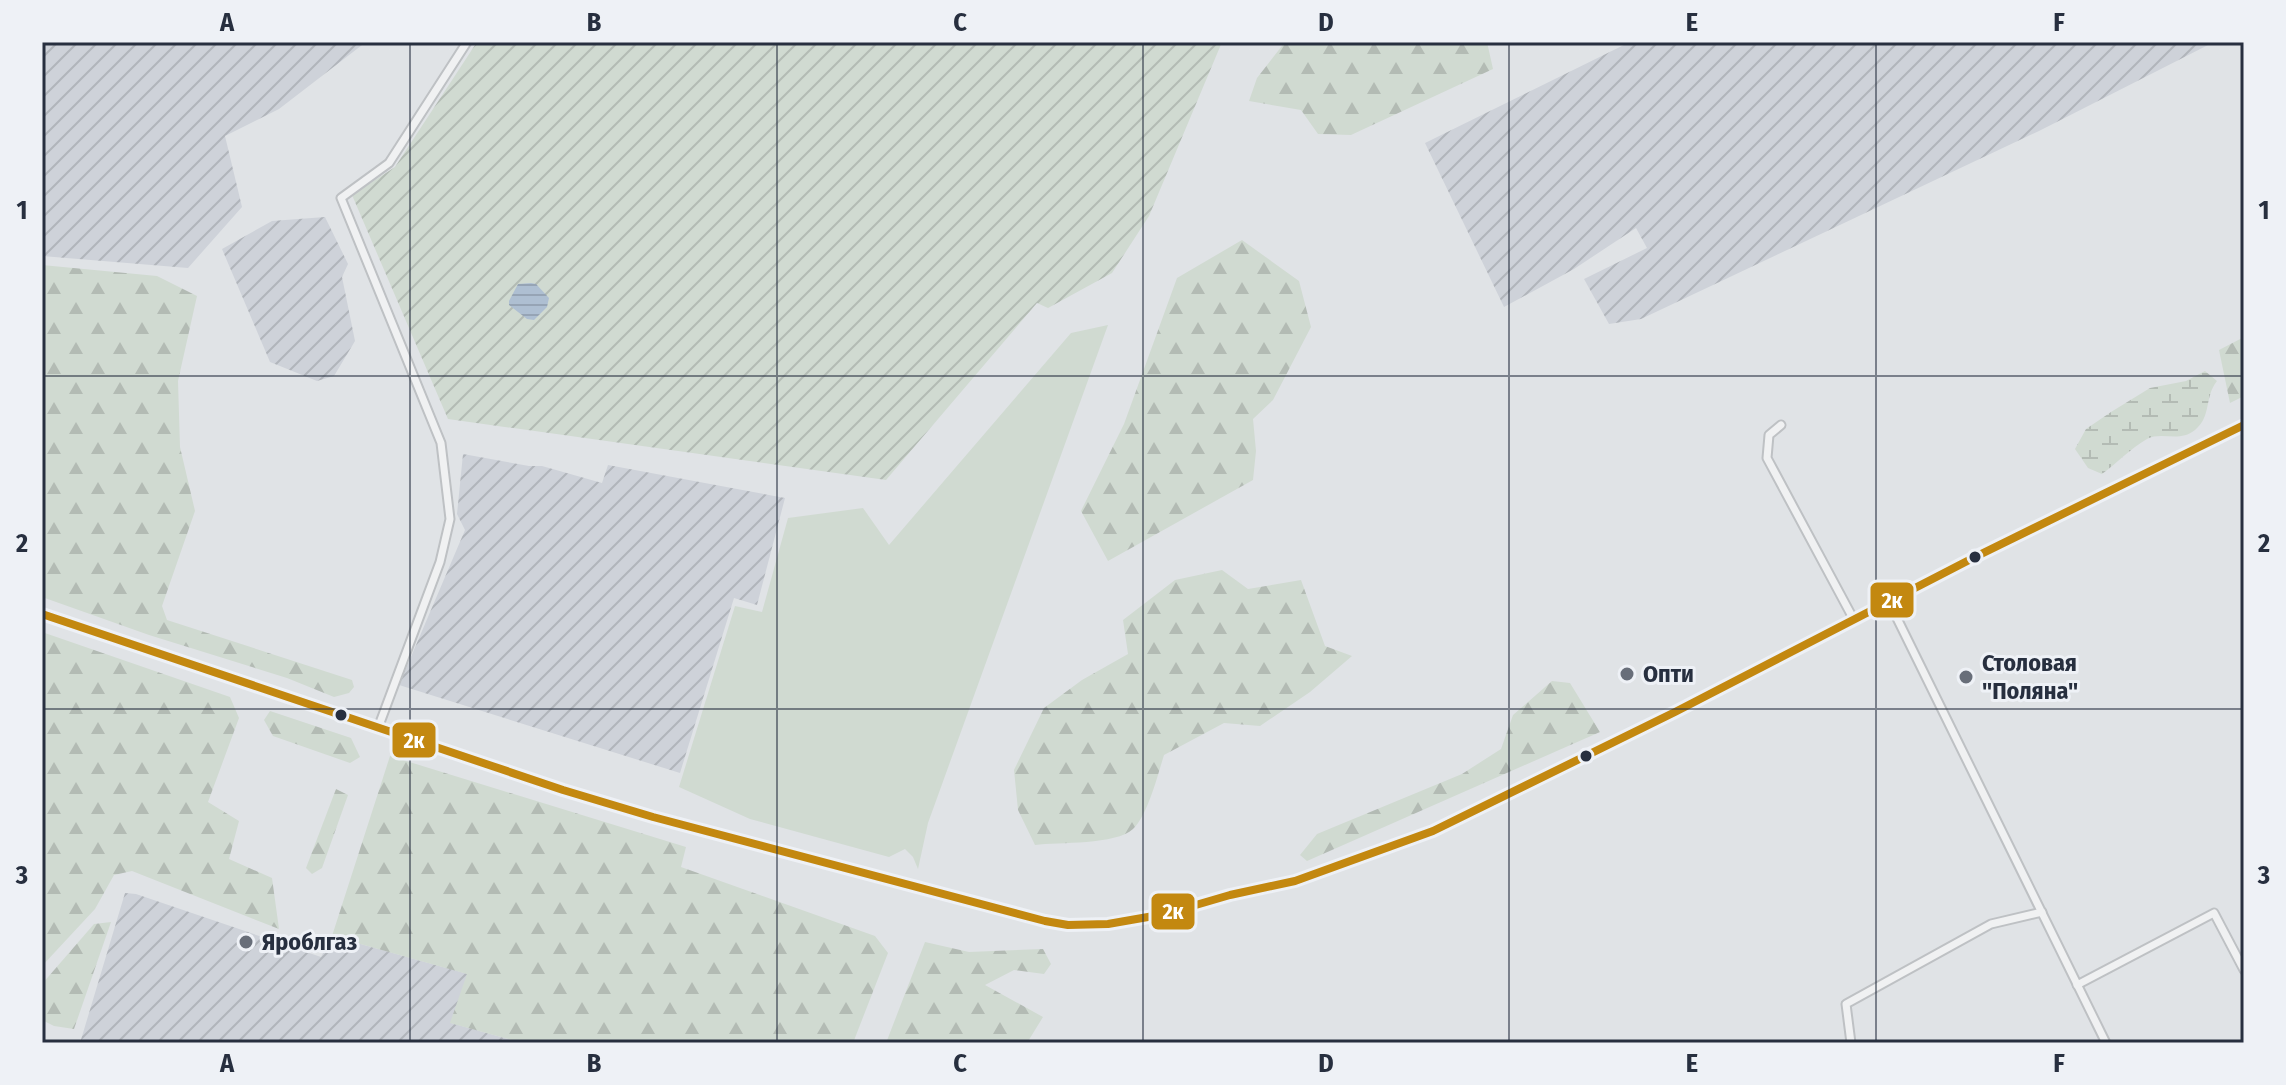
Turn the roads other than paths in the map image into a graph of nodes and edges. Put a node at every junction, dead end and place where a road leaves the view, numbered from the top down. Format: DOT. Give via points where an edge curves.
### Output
graph roads {
  1 [pos="467,42"];
  2 [pos="1781,425"];
  3 [pos="2244,425"];
  4 [pos="1889,602"];
  5 [pos="42,614"];
  6 [pos="1854,620"];
  7 [pos="378,728"];
  8 [pos="2042,912"];
  9 [pos="2244,970"];
  10 [pos="2077,985"];
  11 [pos="1851,1043"];
  12 [pos="2106,1043"];
  1 -- 7 [label="street" via="389,163 341,198 441,443 450,519 440,562"];
  2 -- 6 [label="street" via="1769,435 1767,458"];
  3 -- 4 [label="main road"];
  4 -- 6 [label="main road"];
  4 -- 8 [label="street"];
  5 -- 7 [label="main road"];
  6 -- 7 [label="main road" via="1433,831 1295,881 1165,914 1098,924 1057,923 616,806"];
  8 -- 10 [label="street"];
  8 -- 11 [label="street" via="1991,924 1846,1004"];
  9 -- 10 [label="street" via="2214,913"];
  10 -- 12 [label="street"];
}
